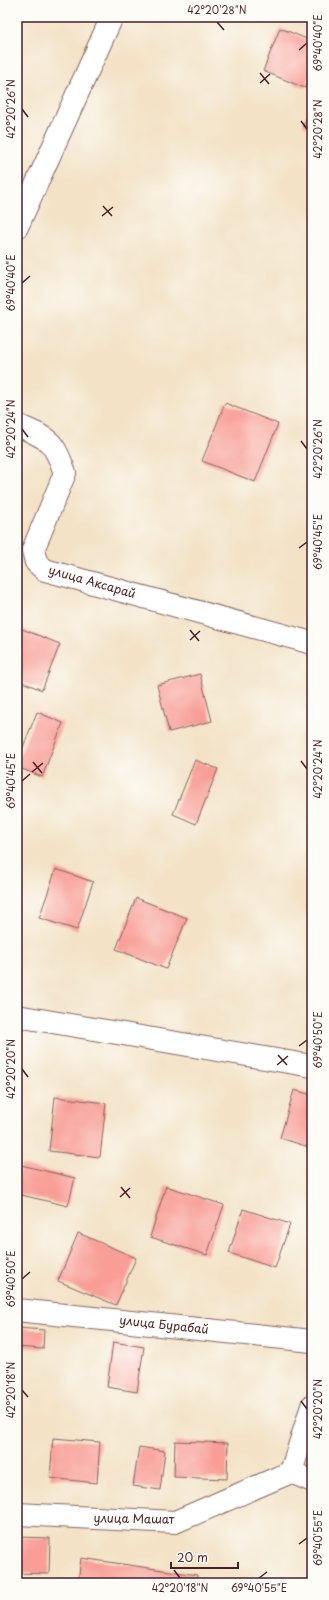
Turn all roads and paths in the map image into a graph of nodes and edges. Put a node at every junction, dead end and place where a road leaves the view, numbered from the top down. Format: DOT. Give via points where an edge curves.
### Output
graph roads {
  1 [pos="112,17"];
  2 [pos="17,227"];
  3 [pos="17,426"];
  4 [pos="312,644"];
  5 [pos="17,1016"];
  6 [pos="312,1066"];
  7 [pos="17,1310"];
  8 [pos="312,1341"];
  9 [pos="312,1406"];
  10 [pos="291,1472"];
  11 [pos="312,1481"];
  12 [pos="17,1514"];
  1 -- 2 [label="street"];
  3 -- 4 [label="street, улица Аксарай" via="46,438 58,453 65,473 33,550 36,562 45,570"];
  5 -- 6 [label="street"];
  7 -- 8 [label="street, улица Бурабай"];
  9 -- 10 [label="street"];
  10 -- 11 [label="street"];
  10 -- 12 [label="street, улица Машат" via="175,1522"];
}
